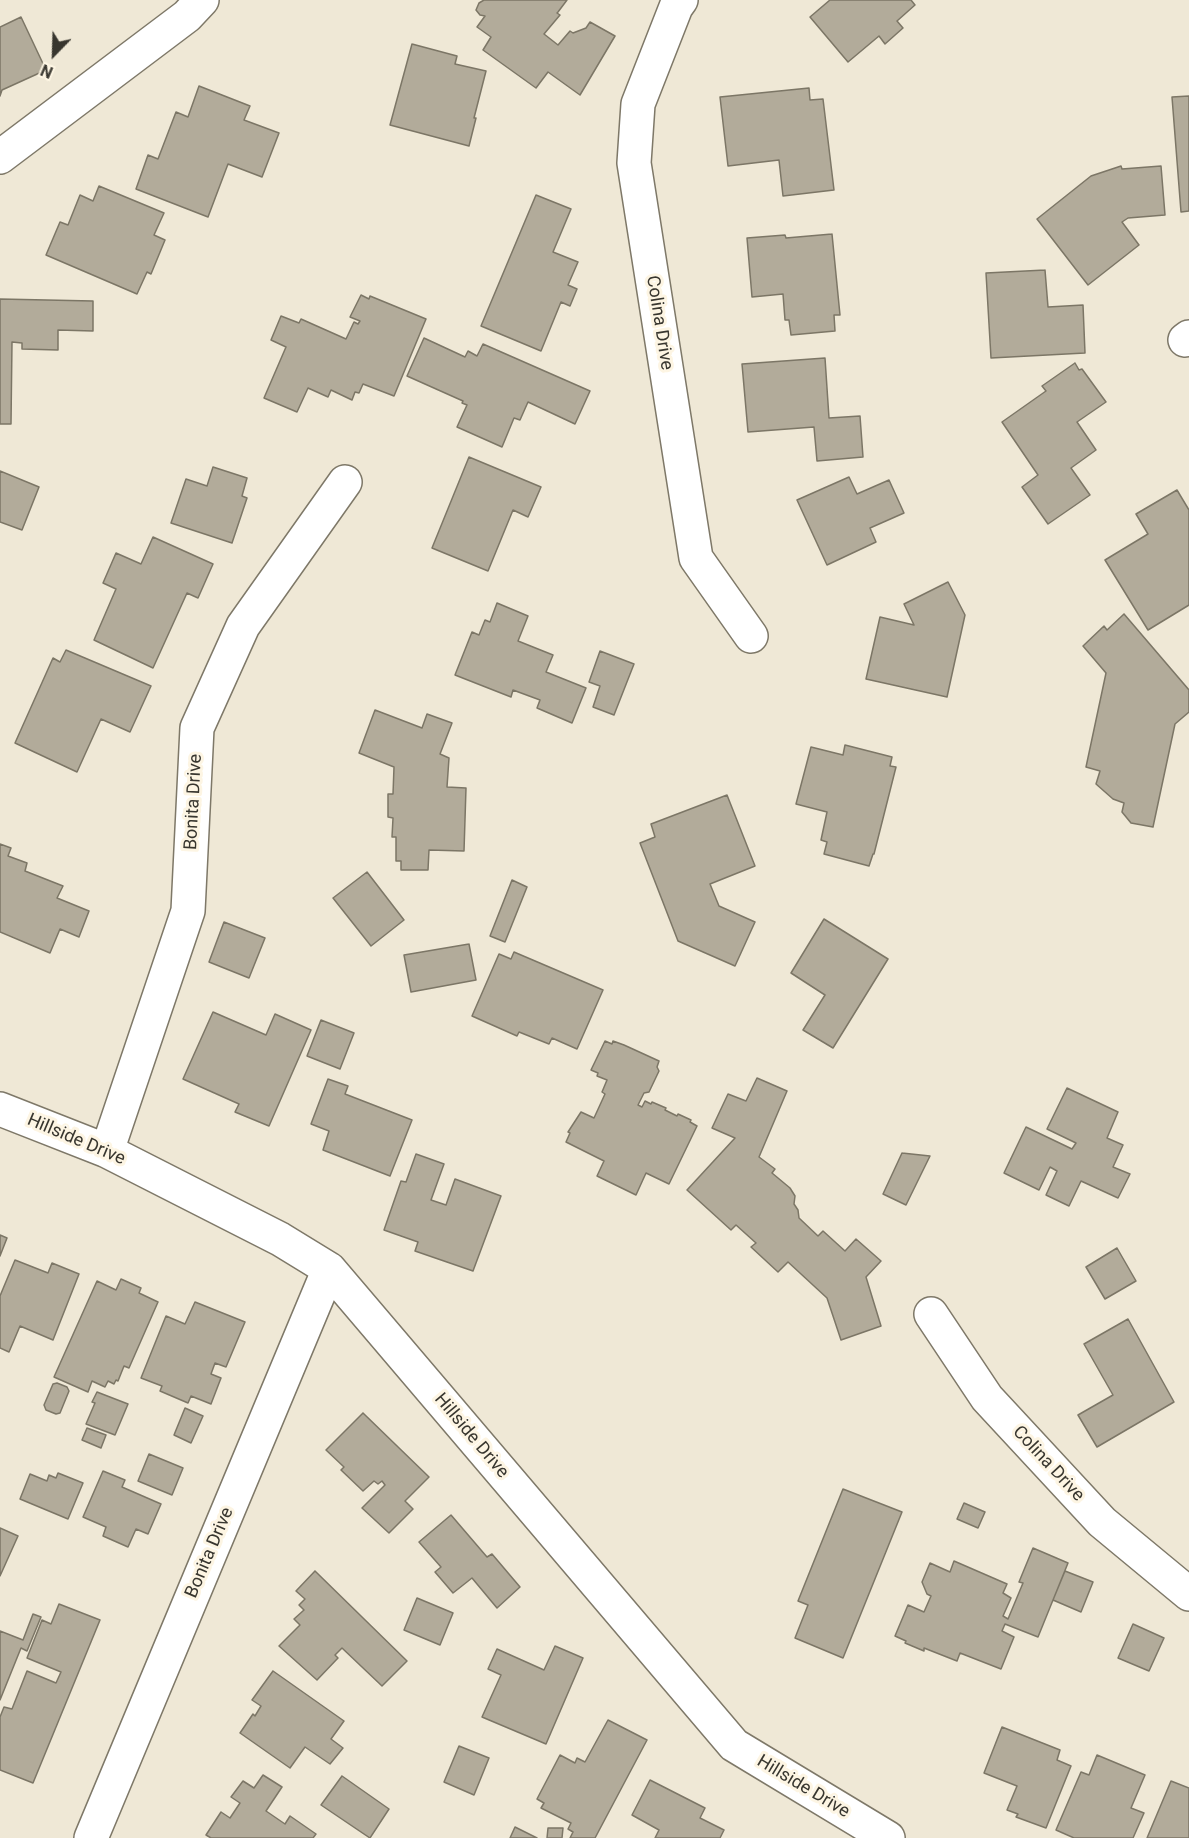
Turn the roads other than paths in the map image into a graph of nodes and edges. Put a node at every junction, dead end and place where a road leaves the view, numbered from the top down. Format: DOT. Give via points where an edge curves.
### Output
graph roads {
  1 [pos="202,0"];
  2 [pos="681,0"];
  3 [pos="0,157"];
  4 [pos="345,482"];
  5 [pos="751,636"];
  6 [pos="0,1109"];
  7 [pos="107,1151"];
  8 [pos="328,1269"];
  9 [pos="931,1314"];
  10 [pos="1189,1594"];
  11 [pos="91,1838"];
  12 [pos="888,1838"];
  1 -- 3 [label="street" via="187,16"];
  2 -- 5 [label="street, Colina Drive" via="638,104 634,163 696,558"];
  4 -- 7 [label="street, Bonita Drive" via="243,626 197,728 188,911"];
  6 -- 7 [label="street, Hillside Drive"];
  7 -- 8 [label="street, Hillside Drive" via="280,1239"];
  8 -- 11 [label="street, Bonita Drive"];
  8 -- 12 [label="street, Hillside Drive" via="734,1746"];
  9 -- 10 [label="street, Colina Drive" via="987,1398 1102,1522"];
}
